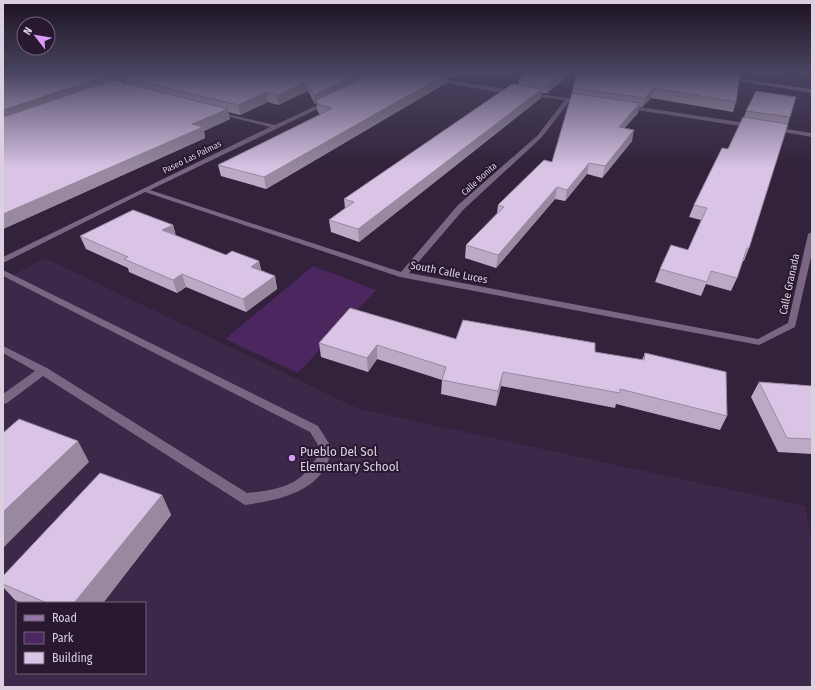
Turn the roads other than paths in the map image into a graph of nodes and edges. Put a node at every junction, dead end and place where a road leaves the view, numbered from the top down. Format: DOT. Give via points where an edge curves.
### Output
graph roads {
  1 [pos="324,104"];
  2 [pos="565,104"];
  3 [pos="616,106"];
  4 [pos="207,110"];
  5 [pos="757,126"];
  6 [pos="275,127"];
  7 [pos="765,128"];
  8 [pos="812,135"];
  9 [pos="144,190"];
  10 [pos="812,234"];
  11 [pos="3,260"];
  12 [pos="3,273"];
  13 [pos="403,275"];
  14 [pos="759,342"];
  15 [pos="3,349"];
  16 [pos="43,371"];
  17 [pos="3,400"];
  1 -- 6 [label="street, Paseo Las Palmas"];
  2 -- 13 [label="street, Calle Bonita" via="540,137 461,207"];
  3 -- 5 [label="street"];
  4 -- 6 [label="street"];
  6 -- 9 [label="street, Paseo Las Palmas"];
  7 -- 8 [label="street"];
  9 -- 11 [label="street, Paseo Las Palmas"];
  9 -- 13 [label="street, South Calle Luces"];
  10 -- 14 [label="street, Calle Granada" via="792,325"];
  12 -- 16 [label="street" via="314,429 327,450 315,471 300,485 276,495 245,499"];
  13 -- 14 [label="street, South Calle Luces"];
  15 -- 16 [label="street"];
  16 -- 17 [label="street"];
}
